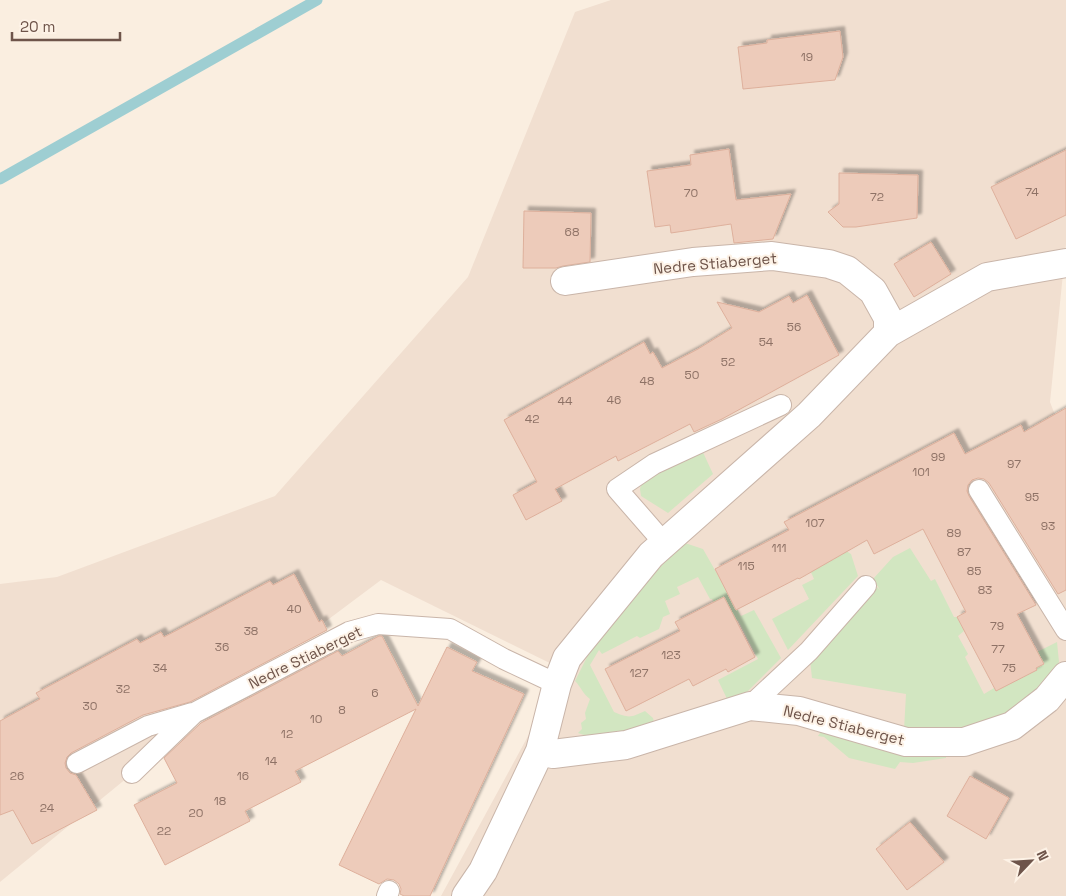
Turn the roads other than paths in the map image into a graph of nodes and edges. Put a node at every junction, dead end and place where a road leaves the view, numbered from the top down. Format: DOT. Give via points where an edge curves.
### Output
graph roads {
  1 [pos="1066,264"];
  2 [pos="564,281"];
  3 [pos="888,333"];
  4 [pos="781,405"];
  5 [pos="979,490"];
  6 [pos="664,543"];
  7 [pos="866,586"];
  8 [pos="1066,630"];
  9 [pos="1066,676"];
  10 [pos="557,684"];
  11 [pos="750,706"];
  12 [pos="194,713"];
  13 [pos="540,751"];
  14 [pos="77,763"];
  15 [pos="132,773"];
  16 [pos="466,896"];
  1 -- 3 [label="street" via="987,277"];
  2 -- 3 [label="street, Nedre Stiaberget" via="693,262 772,256 830,264 847,270 873,291 888,318"];
  3 -- 6 [label="street" via="809,414"];
  4 -- 6 [label="lane" via="654,464 616,489"];
  5 -- 8 [label="lane"];
  6 -- 10 [label="street" via="568,658"];
  7 -- 11 [label="lane, Nedre Stiaberget" via="808,651"];
  9 -- 11 [label="street, Nedre Stiaberget" via="1047,699 1012,726 964,742 906,742 799,711"];
  10 -- 12 [label="lane, Nedre Stiaberget" via="450,629 378,624 349,632"];
  10 -- 13 [label="street"];
  11 -- 13 [label="street, Nedre Stiaberget" via="626,745 553,754"];
  12 -- 14 [label="lane, Nedre Stiaberget" via="148,726"];
  12 -- 15 [label="lane, Nedre Stiaberget"];
  13 -- 16 [label="street" via="483,871"];
}
